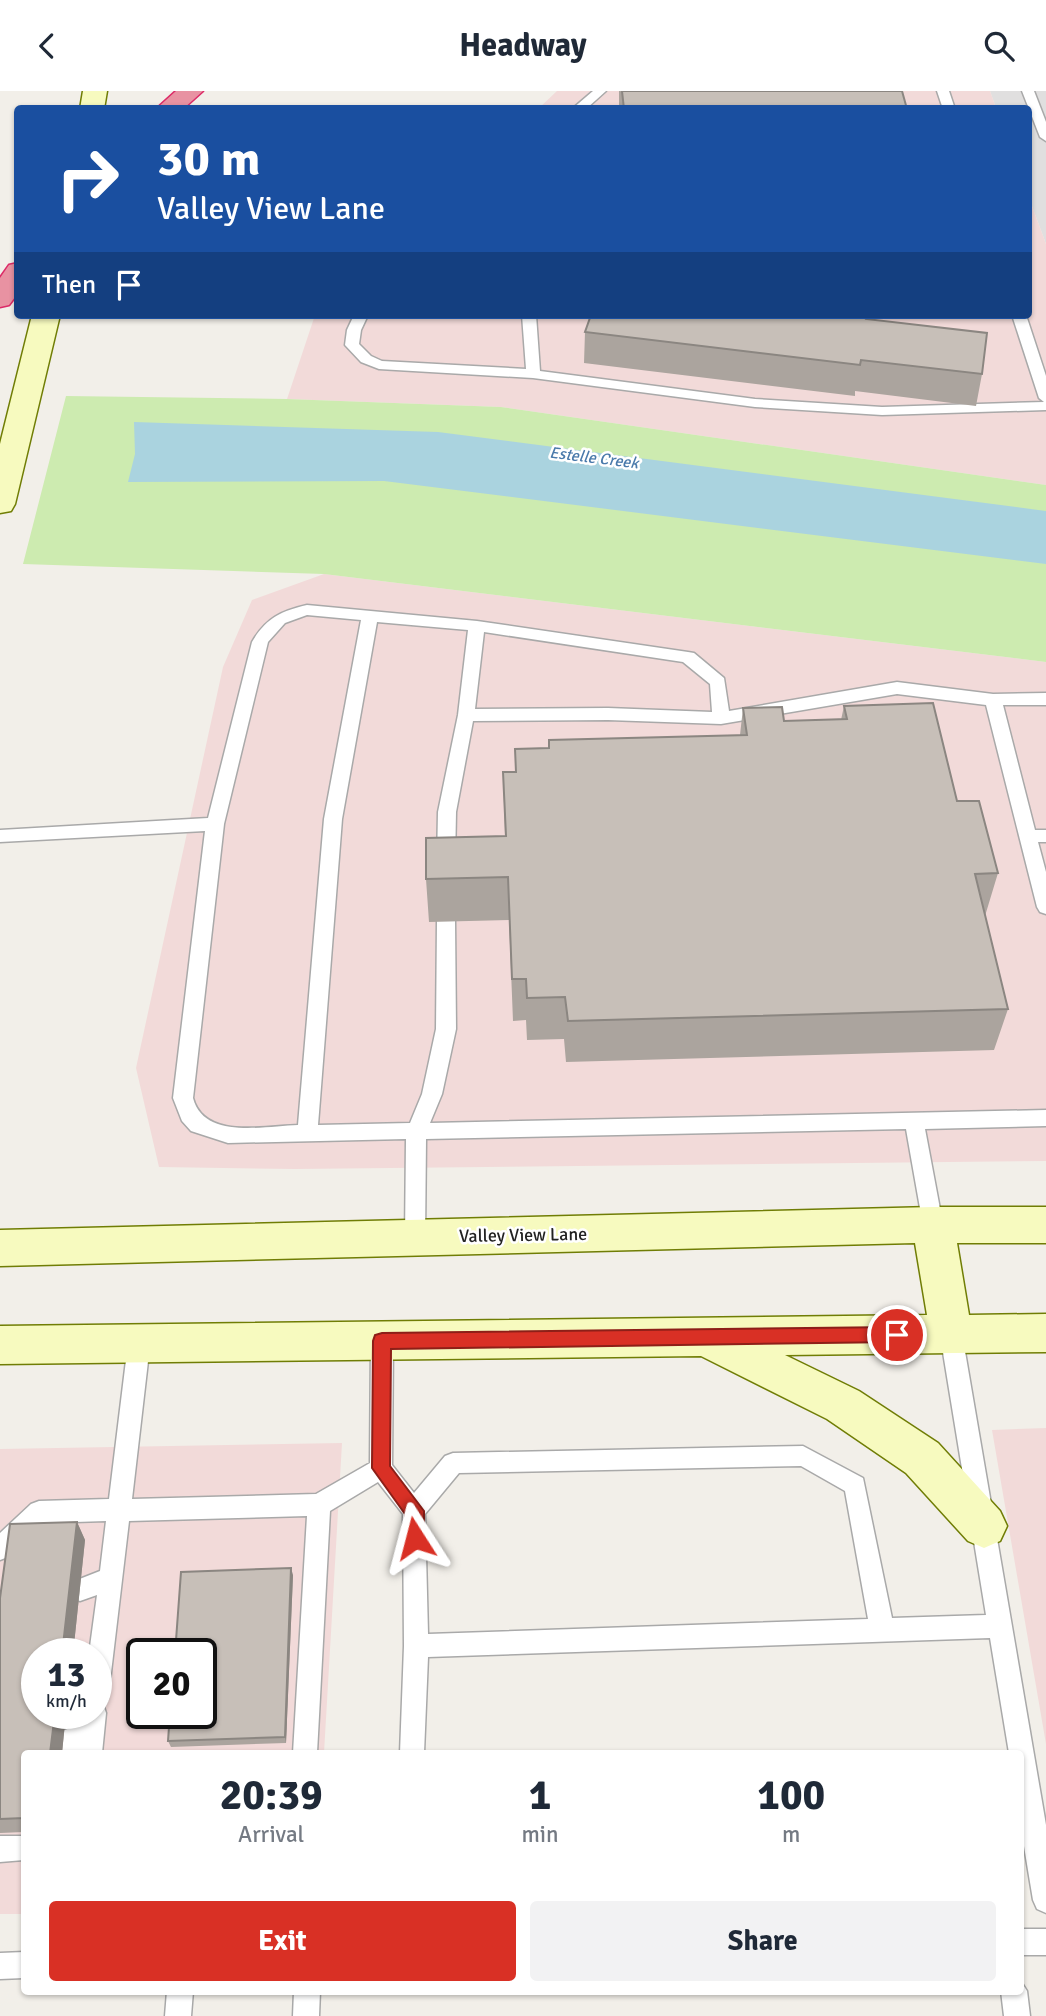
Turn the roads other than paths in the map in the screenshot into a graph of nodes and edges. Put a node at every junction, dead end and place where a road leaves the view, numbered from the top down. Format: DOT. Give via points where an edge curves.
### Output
graph roads {
  1 [pos="191,91"];
  2 [pos="600,91"];
  3 [pos="1028,91"];
  4 [pos="173,105"];
  5 [pos="583,105"];
  6 [pos="1046,137"];
  7 [pos="14,277"];
  8 [pos="0,299"];
  9 [pos="45,319"];
  10 [pos="358,319"];
  11 [pos="528,319"];
  12 [pos="1020,319"];
  13 [pos="533,374"];
  14 [pos="1046,398"];
  15 [pos="1046,406"];
  16 [pos="0,504"];
  17 [pos="370,616"];
  18 [pos="477,626"];
  19 [pos="1046,699"];
  20 [pos="993,700"];
  21 [pos="467,715"];
  22 [pos="721,718"];
  23 [pos="215,824"];
  24 [pos="0,836"];
  25 [pos="1037,836"];
  26 [pos="445,881"];
  27 [pos="1046,907"];
  28 [pos="446,921"];
  29 [pos="1046,1118"];
  30 [pos="914,1121"];
  31 [pos="416,1131"];
  32 [pos="307,1134"];
  33 [pos="933,1225"];
  34 [pos="1046,1225"];
  35 [pos="415,1238"];
  36 [pos="0,1248"];
  37 [pos="1046,1333"];
  38 [pos="951,1334"];
  39 [pos="705,1337"];
  40 [pos="382,1341"];
  41 [pos="139,1344"];
  42 [pos="0,1345"];
  43 [pos="381,1468"];
  44 [pos="319,1505"];
  45 [pos="118,1510"];
  46 [pos="414,1511"];
  47 [pos="984,1526"];
  48 [pos="0,1549"];
  49 [pos="111,1577"];
  50 [pos="80,1590"];
  51 [pos="1000,1626"];
  52 [pos="883,1630"];
  53 [pos="100,1638"];
  54 [pos="416,1646"];
  55 [pos="92,1733"];
  56 [pos="63,1744"];
  57 [pos="305,1750"];
  58 [pos="412,1750"];
  59 [pos="1021,1750"];
  60 [pos="1024,1769"];
  61 [pos="21,1848"];
  62 [pos="0,1849"];
  63 [pos="1046,1900"];
  64 [pos="1024,1942"];
  65 [pos="1046,1942"];
  66 [pos="21,1965"];
  67 [pos="0,1966"];
  68 [pos="180,1995"];
  69 [pos="307,1995"];
  70 [pos="1014,1995"];
  71 [pos="178,2016"];
  72 [pos="306,2016"];
  73 [pos="1017,2016"];
  1 -- 4 [label="highway"];
  2 -- 5 [label="lane"];
  3 -- 6 [label="lane"];
  7 -- 8 [label="highway"];
  9 -- 16 [label="main road"];
  10 -- 13 [label="lane" via="352,345 379,365"];
  11 -- 13 [label="lane"];
  12 -- 14 [label="lane"];
  13 -- 15 [label="lane" via="755,403 869,410"];
  17 -- 18 [label="lane"];
  17 -- 23 [label="lane" via="307,610 280,616 268,626 260,642"];
  17 -- 32 [label="lane" via="332,819"];
  18 -- 21 [label="lane"];
  18 -- 22 [label="lane" via="688,657 718,682"];
  19 -- 20 [label="lane"];
  20 -- 22 [label="lane" via="897,688"];
  20 -- 25 [label="lane"];
  21 -- 22 [label="lane"];
  21 -- 26 [label="lane" via="447,811"];
  23 -- 24 [label="lane"];
  23 -- 32 [label="lane" via="184,1098 187,1117 202,1129 228,1135"];
  25 -- 27 [label="lane"];
  28 -- 31 [label="lane" via="446,1029 432,1094"];
  29 -- 30 [label="lane"];
  30 -- 31 [label="lane"];
  30 -- 33 [label="lane"];
  31 -- 32 [label="lane"];
  31 -- 35 [label="lane"];
  33 -- 34 [label="main road, Valley View Lane"];
  33 -- 35 [label="main road, Valley View Lane"];
  33 -- 38 [label="main road"];
  35 -- 36 [label="main road, Valley View Lane"];
  37 -- 38 [label="main road"];
  38 -- 39 [label="main road"];
  38 -- 47 [label="lane"];
  39 -- 40 [label="main road"];
  39 -- 47 [label="main road" via="843,1405 922,1458"];
  40 -- 41 [label="main road"];
  40 -- 43 [label="lane"];
  41 -- 42 [label="main road"];
  41 -- 45 [label="lane"];
  43 -- 44 [label="lane"];
  43 -- 46 [label="lane"];
  44 -- 45 [label="lane"];
  44 -- 57 [label="lane"];
  45 -- 48 [label="lane" via="38,1513"];
  45 -- 49 [label="lane"];
  46 -- 52 [label="lane" via="453,1463 803,1456 855,1485"];
  46 -- 54 [label="lane"];
  47 -- 51 [label="lane"];
  49 -- 50 [label="lane"];
  49 -- 53 [label="lane"];
  51 -- 52 [label="lane"];
  51 -- 59 [label="lane"];
  52 -- 54 [label="lane"];
  54 -- 58 [label="lane"];
  55 -- 56 [label="lane"];
  60 -- 63 [label="lane"];
  61 -- 62 [label="lane"];
  64 -- 65 [label="lane"];
  66 -- 67 [label="lane"];
  68 -- 71 [label="lane"];
  69 -- 72 [label="lane"];
  70 -- 73 [label="lane"];
}
